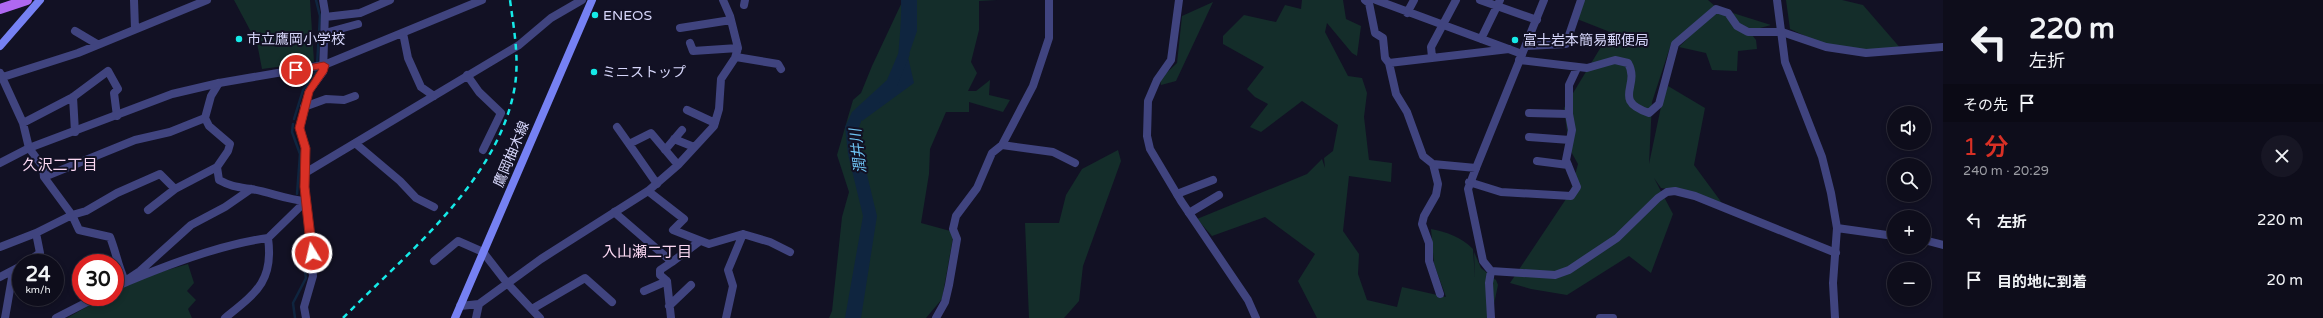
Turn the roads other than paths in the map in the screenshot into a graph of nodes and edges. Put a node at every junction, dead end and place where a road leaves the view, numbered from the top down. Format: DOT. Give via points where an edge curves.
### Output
graph roads {
  1 [pos="27,0"];
  2 [pos="40,0"];
  3 [pos="134,0"];
  4 [pos="206,0"];
  5 [pos="323,0"];
  6 [pos="390,0"];
  7 [pos="482,0"];
  8 [pos="582,0"];
  9 [pos="592,0"];
  10 [pos="723,0"];
  11 [pos="1049,0"];
  12 [pos="1179,0"];
  13 [pos="1365,0"];
  14 [pos="1376,0"];
  15 [pos="1414,0"];
  16 [pos="1456,0"];
  17 [pos="1480,0"];
  18 [pos="1544,0"];
  19 [pos="1581,0"];
  20 [pos="1777,0"];
  21 [pos="1499,3"];
  22 [pos="0,9"];
  23 [pos="1407,13"];
  24 [pos="325,17"];
  25 [pos="732,20"];
  26 [pos="1537,20"];
  27 [pos="358,24"];
  28 [pos="1444,26"];
  29 [pos="680,28"];
  30 [pos="135,29"];
  31 [pos="75,31"];
  32 [pos="1782,32"];
  33 [pos="325,33"];
  34 [pos="403,33"];
  35 [pos="1480,38"];
  36 [pos="690,43"];
  37 [pos="97,44"];
  38 [pos="0,46"];
  39 [pos="1526,46"];
  40 [pos="1943,47"];
  41 [pos="738,48"];
  42 [pos="1509,49"];
  43 [pos="736,56"];
  44 [pos="1432,57"];
  45 [pos="1521,57"];
  46 [pos="1389,63"];
  47 [pos="323,65"];
  48 [pos="1577,68"];
  49 [pos="781,69"];
  50 [pos="467,75"];
  51 [pos="1,76"];
  52 [pos="219,83"];
  53 [pos="354,96"];
  54 [pos="434,96"];
  55 [pos="73,97"];
  56 [pos="304,107"];
  57 [pos="687,110"];
  58 [pos="1529,113"];
  59 [pos="1569,114"];
  60 [pos="117,116"];
  61 [pos="205,118"];
  62 [pos="23,123"];
  63 [pos="715,123"];
  64 [pos="617,127"];
  65 [pos="682,130"];
  66 [pos="75,132"];
  67 [pos="1529,137"];
  68 [pos="674,139"];
  69 [pos="1570,140"];
  70 [pos="355,143"];
  71 [pos="629,144"];
  72 [pos="1002,145"];
  73 [pos="29,148"];
  74 [pos="694,148"];
  75 [pos="483,150"];
  76 [pos="665,150"];
  77 [pos="1537,161"];
  78 [pos="0,163"];
  79 [pos="1075,163"];
  80 [pos="1433,164"];
  81 [pos="1568,165"];
  82 [pos="678,166"];
  83 [pos="217,167"];
  84 [pos="1476,168"];
  85 [pos="304,173"];
  86 [pos="44,177"];
  87 [pos="1213,180"];
  88 [pos="1469,182"];
  89 [pos="657,184"];
  90 [pos="175,189"];
  91 [pos="251,189"];
  92 [pos="648,191"];
  93 [pos="1177,194"];
  94 [pos="1219,195"];
  95 [pos="306,200"];
  96 [pos="434,207"];
  97 [pos="148,210"];
  98 [pos="614,212"];
  99 [pos="1189,213"];
  100 [pos="72,215"];
  101 [pos="1837,228"];
  102 [pos="36,233"];
  103 [pos="743,234"];
  104 [pos="1887,235"];
  105 [pos="268,238"];
  106 [pos="700,241"];
  107 [pos="1931,242"];
  108 [pos="1943,245"];
  109 [pos="0,247"];
  110 [pos="483,252"];
  111 [pos="790,252"];
  112 [pos="1836,253"];
  113 [pos="39,254"];
  114 [pos="434,261"];
  115 [pos="672,262"];
  116 [pos="1490,271"];
  117 [pos="12,272"];
  118 [pos="0,277"];
  119 [pos="12,278"];
  120 [pos="125,281"];
  121 [pos="667,281"];
  122 [pos="507,283"];
  123 [pos="691,285"];
  124 [pos="644,291"];
  125 [pos="1440,294"];
  126 [pos="612,302"];
  127 [pos="479,304"];
  128 [pos="79,306"];
  129 [pos="669,306"];
  130 [pos="532,309"];
  131 [pos="455,314"];
  132 [pos="5,318"];
  133 [pos="56,318"];
  134 [pos="225,318"];
  135 [pos="306,318"];
  136 [pos="476,318"];
  137 [pos="540,318"];
  138 [pos="670,318"];
  139 [pos="726,318"];
  140 [pos="936,318"];
  141 [pos="1256,318"];
  142 [pos="1491,318"];
  143 [pos="1600,318"];
  144 [pos="1613,318"];
  145 [pos="1835,318"];
  1 -- 22 [label="main road"];
  2 -- 38 [label="main road"];
  3 -- 30 [label="street"];
  4 -- 30 [label="street"];
  5 -- 24 [label="street"];
  6 -- 24 [label="street" via="360,13"];
  7 -- 34 [label="street"];
  8 -- 50 [label="street" via="551,18 519,45"];
  9 -- 110 [label="main road, 鷹岡柚木線"];
  10 -- 25 [label="street"];
  11 -- 72 [label="street" via="1049,38 1033,86"];
  12 -- 93 [label="street" via="1171,60 1157,80 1146,109 1150,149"];
  13 -- 46 [label="street" via="1369,3 1375,33 1383,38 1385,58"];
  14 -- 23 [label="street"];
  15 -- 23 [label="street"];
  16 -- 28 [label="street"];
  17 -- 21 [label="street"];
  18 -- 26 [label="street"];
  19 -- 39 [label="street" via="1566,44"];
  20 -- 32 [label="street"];
  21 -- 26 [label="street"];
  21 -- 35 [label="street"];
  23 -- 28 [label="street"];
  24 -- 33 [label="street"];
  25 -- 29 [label="street"];
  25 -- 41 [label="street"];
  26 -- 39 [label="street"];
  27 -- 33 [label="street"];
  28 -- 35 [label="street"];
  28 -- 44 [label="street" via="1431,47"];
  30 -- 37 [label="street"];
  31 -- 37 [label="street"];
  32 -- 40 [label="street" via="1826,47 1866,53"];
  32 -- 48 [label="street" via="1748,32 1737,26 1728,13 1716,9 1675,44 1659,104 1649,113 1630,106 1627,100 1632,69 1629,64 1611,59 1596,68"];
  32 -- 101 [label="street" via="1785,62 1827,173"];
  33 -- 47 [label="street"];
  34 -- 47 [label="street"];
  34 -- 54 [label="street" via="409,59 421,87"];
  35 -- 42 [label="street"];
  36 -- 41 [label="street" via="693,51"];
  37 -- 51 [label="street" via="78,53"];
  39 -- 45 [label="street"];
  41 -- 43 [label="street"];
  42 -- 44 [label="street"];
  42 -- 45 [label="street"];
  43 -- 49 [label="street" via="778,64"];
  43 -- 63 [label="street" via="721,79 719,109"];
  44 -- 46 [label="street"];
  45 -- 48 [label="street"];
  45 -- 84 [label="street"];
  46 -- 80 [label="street" via="1396,94 1407,112 1423,156"];
  47 -- 52 [label="street"];
  47 -- 56 [label="street" via="323,72 309,91"];
  48 -- 59 [label="street" via="1569,85"];
  50 -- 54 [label="street"];
  50 -- 75 [label="street" via="479,92 501,113"];
  51 -- 62 [label="street"];
  52 -- 60 [label="street" via="172,94"];
  52 -- 61 [label="street" via="211,96"];
  53 -- 56 [label="street" via="337,101 330,98"];
  54 -- 70 [label="street"];
  55 -- 60 [label="street" via="108,72 118,89 114,93"];
  55 -- 62 [label="street"];
  55 -- 66 [label="street"];
  56 -- 85 [label="street" via="300,128 305,148"];
  57 -- 63 [label="street"];
  58 -- 59 [label="street"];
  59 -- 69 [label="street" via="1572,130"];
  60 -- 66 [label="street"];
  61 -- 83 [label="street" via="209,126 230,144 228,152"];
  61 -- 86 [label="street" via="170,132 135,140"];
  62 -- 73 [label="street"];
  63 -- 74 [label="street"];
  64 -- 71 [label="street"];
  65 -- 68 [label="street"];
  66 -- 73 [label="street"];
  67 -- 69 [label="street"];
  68 -- 74 [label="street"];
  68 -- 76 [label="street"];
  69 -- 81 [label="street" via="1566,160"];
  70 -- 85 [label="street"];
  70 -- 96 [label="street" via="416,198"];
  71 -- 76 [label="street" via="651,133"];
  71 -- 89 [label="street"];
  72 -- 79 [label="street" via="1053,152"];
  72 -- 140 [label="street" via="992,152 977,188 956,216 953,229 957,239 949,284 945,302"];
  73 -- 78 [label="street"];
  73 -- 86 [label="street" via="43,167"];
  74 -- 82 [label="street"];
  76 -- 82 [label="street"];
  77 -- 81 [label="street"];
  80 -- 84 [label="street"];
  80 -- 125 [label="street" via="1438,184 1436,195 1422,224 1429,243 1429,261"];
  81 -- 88 [label="street" via="1577,186 1572,196 1501,192"];
  82 -- 89 [label="street"];
  83 -- 90 [label="street"];
  83 -- 91 [label="street" via="219,180 234,188"];
  84 -- 88 [label="street"];
  85 -- 95 [label="street"];
  86 -- 100 [label="street"];
  87 -- 93 [label="street"];
  88 -- 116 [label="street" via="1468,189 1483,261"];
  89 -- 92 [label="street"];
  90 -- 97 [label="street"];
  90 -- 100 [label="street" via="160,174 117,193 86,212"];
  91 -- 95 [label="street" via="291,200"];
  91 -- 120 [label="street" via="226,207 191,225 140,271"];
  92 -- 98 [label="street"];
  92 -- 106 [label="street" via="684,219 673,230"];
  93 -- 99 [label="street"];
  94 -- 99 [label="street"];
  95 -- 105 [label="street" via="292,213 287,222"];
  95 -- 135 [label="street" via="313,276 304,307"];
  98 -- 115 [label="street"];
  98 -- 122 [label="street"];
  99 -- 141 [label="street" via="1237,283"];
  100 -- 102 [label="street"];
  100 -- 120 [label="street" via="79,230 110,237"];
  101 -- 104 [label="street"];
  101 -- 112 [label="street"];
  102 -- 109 [label="street"];
  102 -- 113 [label="street"];
  103 -- 106 [label="street" via="709,244"];
  103 -- 111 [label="street" via="770,242"];
  103 -- 139 [label="street" via="728,270 733,286"];
  105 -- 120 [label="street" via="251,240"];
  105 -- 134 [label="street" via="271,253 265,282 258,292"];
  106 -- 115 [label="street"];
  107 -- 108 [label="street"];
  110 -- 114 [label="street" via="458,241"];
  110 -- 122 [label="street"];
  110 -- 131 [label="main road, 鷹岡柚木線"];
  112 -- 116 [label="street" via="1694,196 1675,191 1667,192 1658,198 1617,238 1569,270 1555,274"];
  112 -- 145 [label="street" via="1833,283"];
  115 -- 121 [label="street" via="660,270 660,275"];
  116 -- 142 [label="street" via="1488,283"];
  117 -- 118 [label="street"];
  119 -- 132 [label="street"];
  121 -- 124 [label="street"];
  121 -- 129 [label="street"];
  122 -- 127 [label="street"];
  122 -- 130 [label="street"];
  123 -- 129 [label="street"];
  126 -- 130 [label="street" via="586,278"];
  127 -- 131 [label="street"];
  127 -- 136 [label="street"];
  128 -- 133 [label="street"];
  129 -- 138 [label="street"];
  130 -- 137 [label="street"];
  143 -- 144 [label="street"];
}
